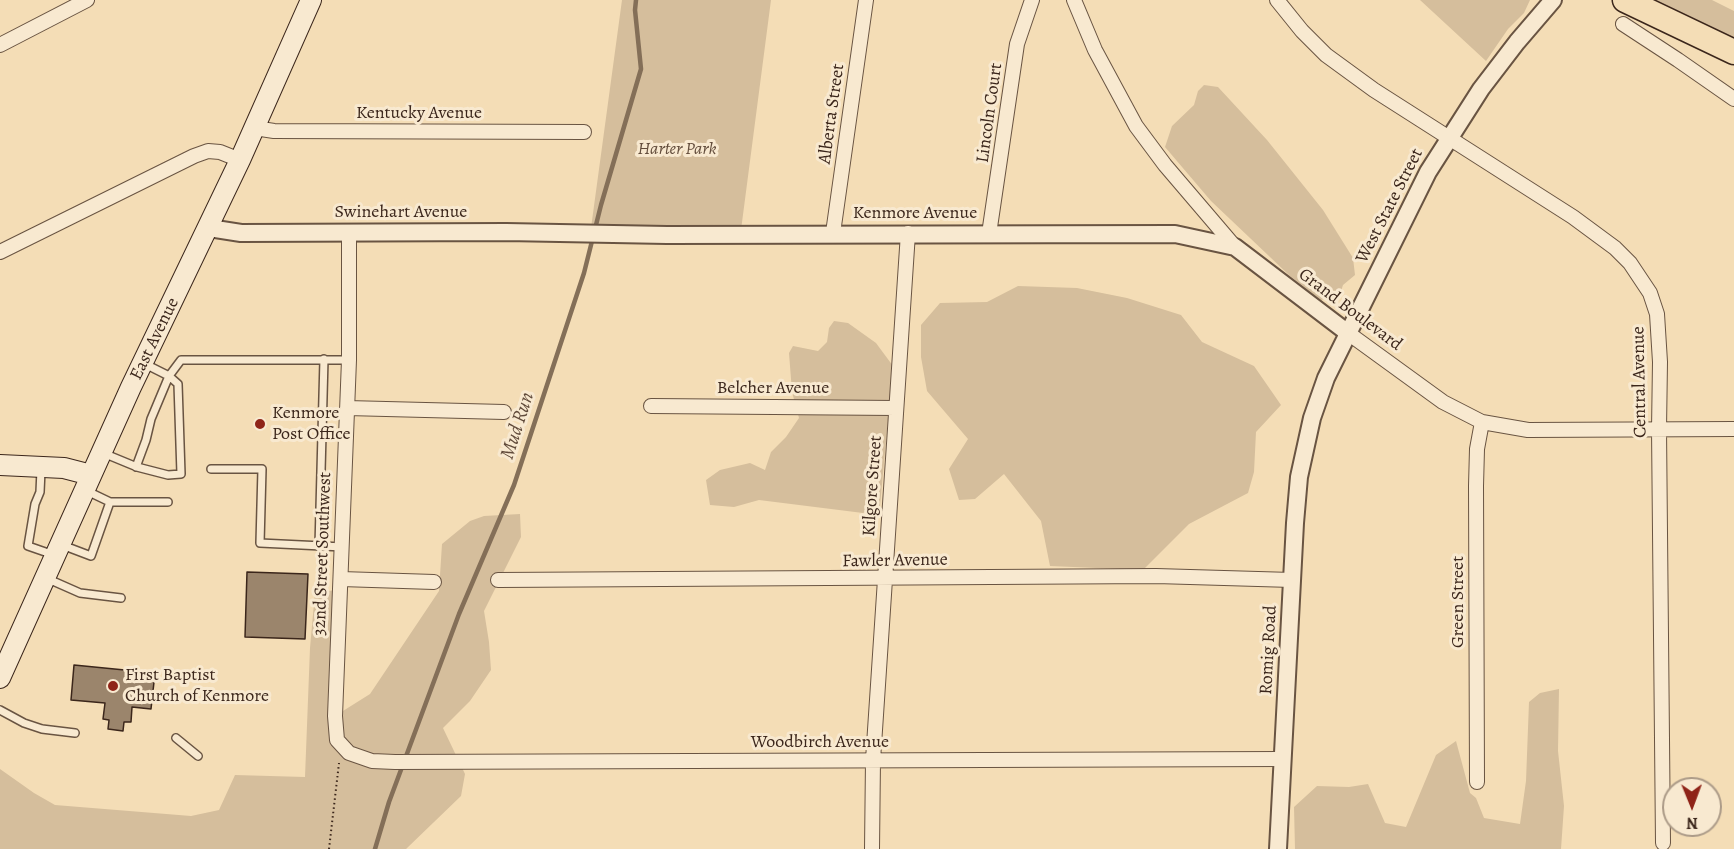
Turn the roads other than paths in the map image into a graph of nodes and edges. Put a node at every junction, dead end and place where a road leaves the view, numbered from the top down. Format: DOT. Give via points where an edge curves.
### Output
graph roads {
  1 [pos="87,0"];
  2 [pos="311,0"];
  3 [pos="866,0"];
  4 [pos="1032,0"];
  5 [pos="1074,0"];
  6 [pos="1277,0"];
  7 [pos="1553,0"];
  8 [pos="1625,0"];
  9 [pos="1623,24"];
  10 [pos="0,45"];
  11 [pos="1734,52"];
  12 [pos="1734,99"];
  13 [pos="256,124"];
  14 [pos="584,132"];
  15 [pos="1449,137"];
  16 [pos="240,160"];
  17 [pos="209,228"];
  18 [pos="349,233"];
  19 [pos="833,233"];
  20 [pos="908,233"];
  21 [pos="596,234"];
  22 [pos="989,234"];
  23 [pos="1234,247"];
  24 [pos="0,252"];
  25 [pos="1348,333"];
  26 [pos="324,359"];
  27 [pos="349,360"];
  28 [pos="143,362"];
  29 [pos="169,376"];
  30 [pos="651,406"];
  31 [pos="347,408"];
  32 [pos="896,408"];
  33 [pos="504,412"];
  34 [pos="1482,422"];
  35 [pos="1659,429"];
  36 [pos="1734,429"];
  37 [pos="101,453"];
  38 [pos="1304,454"];
  39 [pos="0,465"];
  40 [pos="136,466"];
  41 [pos="41,467"];
  42 [pos="211,469"];
  43 [pos="88,482"];
  44 [pos="110,502"];
  45 [pos="168,502"];
  46 [pos="319,546"];
  47 [pos="343,547"];
  48 [pos="57,550"];
  49 [pos="44,577"];
  50 [pos="341,579"];
  51 [pos="885,579"];
  52 [pos="498,580"];
  53 [pos="1292,580"];
  54 [pos="434,582"];
  55 [pos="121,598"];
  56 [pos="8,642"];
  57 [pos="0,678"];
  58 [pos="0,710"];
  59 [pos="75,733"];
  60 [pos="176,738"];
  61 [pos="198,756"];
  62 [pos="359,758"];
  63 [pos="1282,759"];
  64 [pos="873,760"];
  65 [pos="1477,782"];
  66 [pos="1663,843"];
  67 [pos="872,849"];
  68 [pos="1278,849"];
  1 -- 10 [label="street"];
  2 -- 13 [label="main road, East Avenue"];
  3 -- 19 [label="street, Alberta Street"];
  4 -- 22 [label="street, Lincoln Court" via="1017,44"];
  5 -- 23 [label="street, Grand Boulevard" via="1095,50 1136,126"];
  6 -- 15 [label="street, Central Avenue" via="1326,55"];
  7 -- 15 [label="street, West State Street" via="1495,70"];
  8 -- 11 [label="highway"];
  9 -- 12 [label="street"];
  13 -- 14 [label="street, Kentucky Avenue" via="274,131"];
  13 -- 16 [label="main road, East Avenue"];
  15 -- 25 [label="street, West State Street" via="1412,201"];
  15 -- 35 [label="street, Central Avenue" via="1573,217 1615,248 1642,279 1654,304 1659,330"];
  16 -- 17 [label="main road, East Avenue"];
  16 -- 24 [label="street" via="220,152 194,156"];
  17 -- 18 [label="street, Swinehart Avenue" via="241,233"];
  17 -- 28 [label="main road, East Avenue"];
  18 -- 21 [label="street, Swinehart Avenue"];
  18 -- 27 [label="street, 32nd Street Southwest"];
  19 -- 20 [label="street, Kenmore Avenue"];
  19 -- 21 [label="street, Kenmore Avenue"];
  20 -- 22 [label="street, Kenmore Avenue"];
  20 -- 32 [label="street, Kilgore Street"];
  22 -- 23 [label="street, Kenmore Avenue" via="1175,234"];
  23 -- 25 [label="street, Grand Boulevard"];
  25 -- 34 [label="street, Grand Boulevard" via="1443,402"];
  25 -- 38 [label="street, West State Street" via="1326,378"];
  26 -- 27 [label="lane"];
  26 -- 29 [label="lane" via="181,360"];
  26 -- 46 [label="lane"];
  27 -- 31 [label="street, 32nd Street Southwest"];
  28 -- 29 [label="lane"];
  28 -- 37 [label="main road, East Avenue"];
  29 -- 40 [label="lane"];
  29 -- 40 [label="lane" via="178,384 182,474 168,475"];
  30 -- 32 [label="street, Belcher Avenue"];
  31 -- 33 [label="street"];
  31 -- 47 [label="street, 32nd Street Southwest"];
  32 -- 51 [label="street, Kilgore Street"];
  34 -- 35 [label="street, Grand Boulevard" via="1528,430"];
  34 -- 65 [label="street, Green Street" via="1476,486"];
  35 -- 36 [label="street, Grand Boulevard"];
  35 -- 66 [label="street, Central Avenue"];
  37 -- 40 [label="lane"];
  37 -- 43 [label="main road, East Avenue"];
  38 -- 53 [label="street, Romig Road"];
  39 -- 41 [label="main road"];
  41 -- 43 [label="main road" via="64,468"];
  41 -- 48 [label="lane" via="40,492 28,546"];
  42 -- 46 [label="lane" via="262,469 260,543"];
  43 -- 44 [label="lane"];
  43 -- 48 [label="main road, East Avenue"];
  44 -- 45 [label="lane"];
  44 -- 48 [label="lane" via="91,556"];
  46 -- 47 [label="lane"];
  47 -- 50 [label="street, 32nd Street Southwest"];
  48 -- 49 [label="main road, East Avenue"];
  49 -- 55 [label="lane" via="80,593"];
  49 -- 56 [label="main road, East Avenue"];
  50 -- 54 [label="street"];
  50 -- 62 [label="street, 32nd Street Southwest" via="335,730 342,746"];
  51 -- 52 [label="street, Fawler Avenue"];
  51 -- 53 [label="street, Fawler Avenue" via="1156,576"];
  51 -- 64 [label="street, Kilgore Street"];
  53 -- 63 [label="street, Romig Road"];
  56 -- 57 [label="main road, East Avenue"];
  58 -- 59 [label="lane" via="42,729"];
  60 -- 61 [label="lane"];
  62 -- 64 [label="street, Woodbirch Avenue" via="395,762"];
  63 -- 64 [label="street, Woodbirch Avenue"];
  63 -- 68 [label="street, Romig Road"];
  64 -- 67 [label="street, Kilgore Street"];
}
